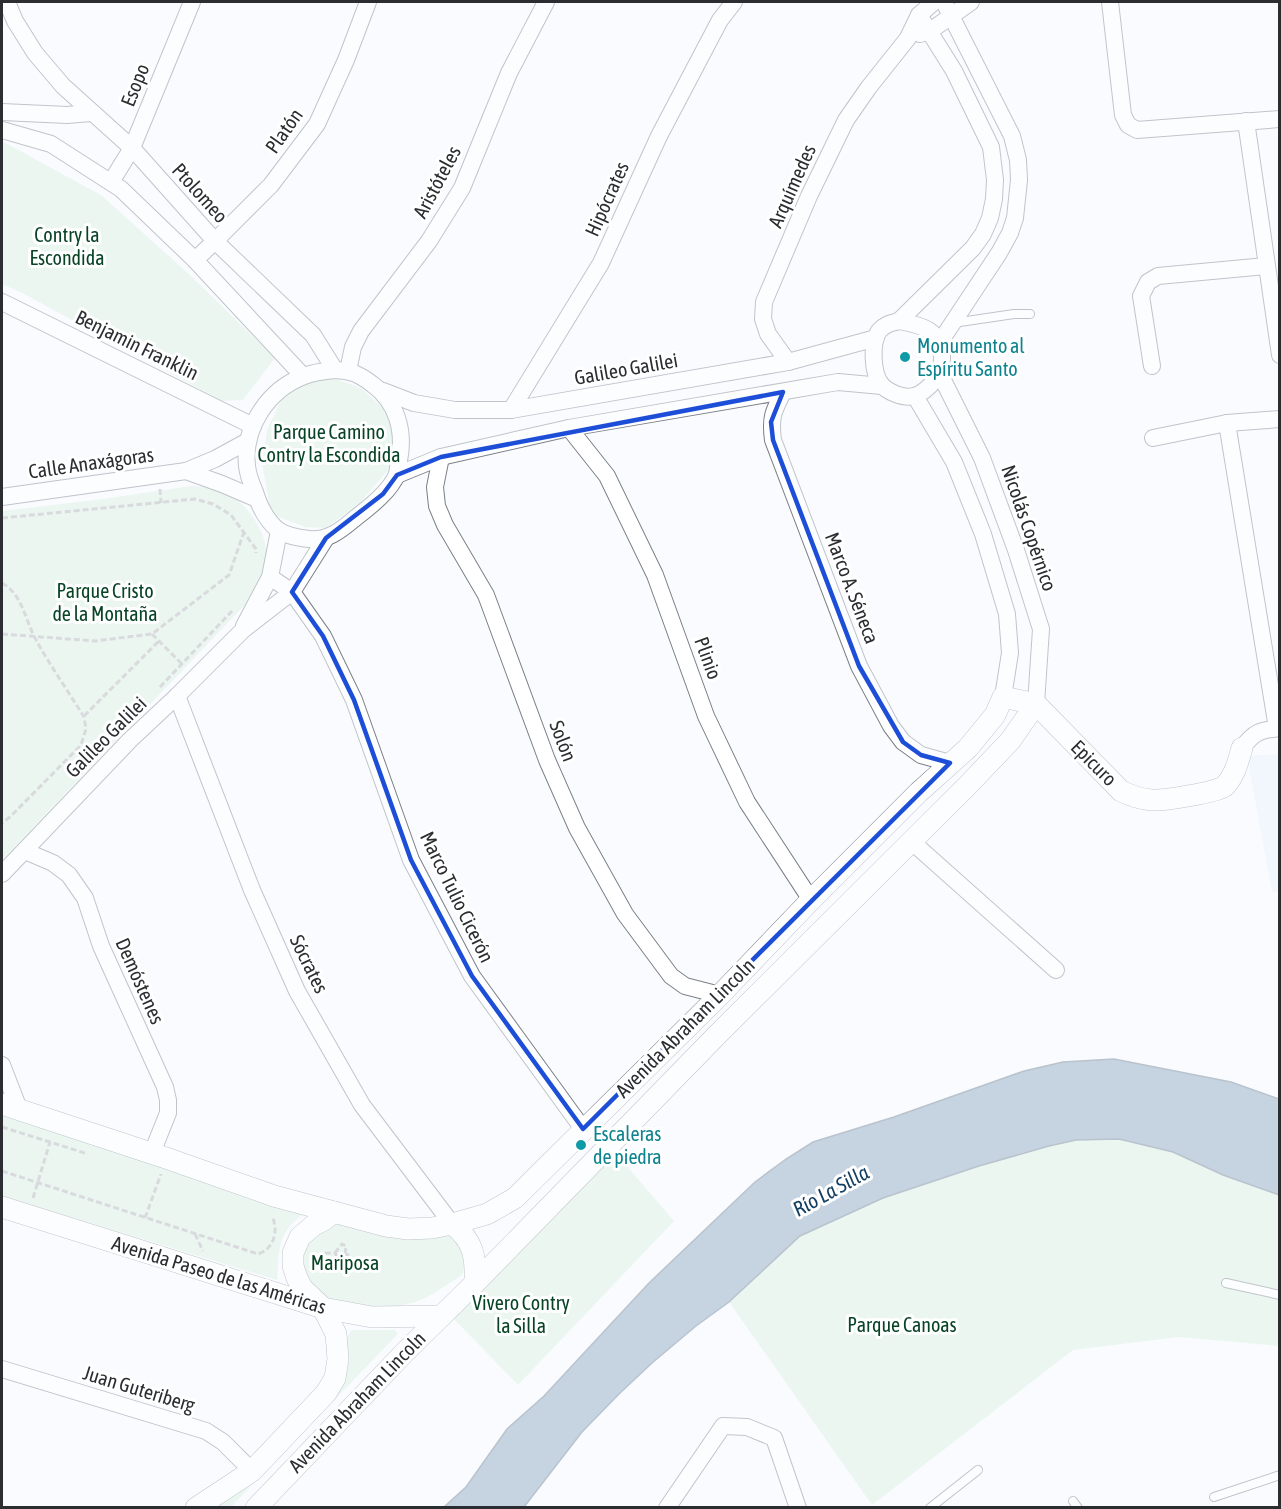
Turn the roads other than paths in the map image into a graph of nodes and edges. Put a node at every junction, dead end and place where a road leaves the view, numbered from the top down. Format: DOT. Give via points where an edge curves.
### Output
graph roads {
  1 [pos="7,2"];
  2 [pos="192,2"];
  3 [pos="368,2"];
  4 [pos="546,2"];
  5 [pos="734,2"];
  6 [pos="934,2"];
  7 [pos="971,2"];
  8 [pos="1110,2"];
  9 [pos="948,9"];
  10 [pos="919,15"];
  11 [pos="930,31"];
  12 [pos="908,38"];
  13 [pos="2,112"];
  14 [pos="91,113"];
  15 [pos="1280,119"];
  16 [pos="1246,121"];
  17 [pos="2,130"];
  18 [pos="132,148"];
  19 [pos="111,182"];
  20 [pos="215,241"];
  21 [pos="195,260"];
  22 [pos="1266,266"];
  23 [pos="2,303"];
  24 [pos="1030,314"];
  25 [pos="899,321"];
  26 [pos="952,323"];
  27 [pos="876,338"];
  28 [pos="940,342"];
  29 [pos="1280,355"];
  30 [pos="788,362"];
  31 [pos="1152,366"];
  32 [pos="341,370"];
  33 [pos="940,374"];
  34 [pos="303,376"];
  35 [pos="882,386"];
  36 [pos="382,391"];
  37 [pos="783,392"];
  38 [pos="915,396"];
  39 [pos="511,410"];
  40 [pos="1280,419"];
  41 [pos="1227,423"];
  42 [pos="569,429"];
  43 [pos="250,434"];
  44 [pos="1153,438"];
  45 [pos="441,457"];
  46 [pos="186,471"];
  47 [pos="397,475"];
  48 [pos="2,497"];
  49 [pos="257,499"];
  50 [pos="279,531"];
  51 [pos="326,538"];
  52 [pos="270,577"];
  53 [pos="292,592"];
  54 [pos="243,630"];
  55 [pos="177,696"];
  56 [pos="1003,697"];
  57 [pos="1036,704"];
  58 [pos="1278,728"];
  59 [pos="1242,748"];
  60 [pos="950,763"];
  61 [pos="912,841"];
  62 [pos="25,851"];
  63 [pos="2,874"];
  64 [pos="811,900"];
  65 [pos="1056,970"];
  66 [pos="720,995"];
  67 [pos="2,1065"];
  68 [pos="10,1107"];
  69 [pos="583,1129"];
  70 [pos="159,1155"];
  71 [pos="2,1207"];
  72 [pos="334,1212"];
  73 [pos="452,1224"];
  74 [pos="475,1283"];
  75 [pos="1226,1283"];
  76 [pos="1280,1294"];
  77 [pos="322,1308"];
  78 [pos="441,1316"];
  79 [pos="2,1369"];
  80 [pos="978,1470"];
  81 [pos="252,1472"];
  82 [pos="1280,1475"];
  83 [pos="1214,1497"];
  84 [pos="196,1508"];
  85 [pos="256,1508"];
  86 [pos="668,1508"];
  87 [pos="798,1508"];
  88 [pos="930,1508"];
  1 -- 14 [label="street, Ptolomeo" via="35,53"];
  2 -- 18 [label="street, Esopo"];
  3 -- 20 [label="street, Platón" via="317,124 271,185"];
  4 -- 32 [label="street, Aristóteles" via="510,73 462,188 429,241 361,330"];
  5 -- 39 [label="street, Hipócrates" via="720,20 659,136 601,263"];
  6 -- 10 [label="street"];
  7 -- 9 [label="street"];
  8 -- 16 [label="street" via="1123,115 1128,125 1137,130"];
  9 -- 11 [label="street"];
  9 -- 26 [label="street" via="1012,136 1019,180 1010,233"];
  10 -- 11 [label="street"];
  10 -- 12 [label="street, Arquímedes"];
  11 -- 12 [label="street"];
  11 -- 25 [label="street" via="991,147 994,200 990,218 973,248"];
  12 -- 30 [label="street, Arquímedes" via="846,120 764,302 763,319 768,334"];
  13 -- 14 [label="street"];
  14 -- 18 [label="street, Ptolomeo"];
  15 -- 16 [label="street"];
  16 -- 22 [label="street"];
  17 -- 19 [label="street" via="51,144"];
  18 -- 19 [label="street, Esopo"];
  18 -- 20 [label="street, Ptolomeo"];
  19 -- 21 [label="street"];
  20 -- 21 [label="street, Platón"];
  20 -- 32 [label="street, Ptolomeo" via="314,335"];
  21 -- 34 [label="street"];
  22 -- 29 [label="street"];
  22 -- 31 [label="street" via="1158,276 1148,282 1141,297"];
  23 -- 43 [label="street, Benjamin Franklin"];
  24 -- 26 [label="lane"];
  25 -- 27 [label="street" via="887,324"];
  25 -- 28 [label="street" via="923,327"];
  26 -- 28 [label="street"];
  27 -- 30 [label="street, Galileo Galilei"];
  27 -- 35 [label="street" via="874,363"];
  28 -- 33 [label="street"];
  30 -- 39 [label="street, Galileo Galilei"];
  32 -- 34 [label="street"];
  32 -- 36 [label="street" via="357,374"];
  33 -- 38 [label="street"];
  33 -- 57 [label="street, Nicolás Copérnico" via="982,458 1041,628"];
  34 -- 43 [label="street" via="277,391 262,408"];
  35 -- 37 [label="street" via="838,382"];
  35 -- 38 [label="street" via="895,394"];
  36 -- 39 [label="street, Galileo Galilei" via="414,403 455,410"];
  36 -- 47 [label="street" via="393,405 399,425"];
  37 -- 42 [label="street"];
  37 -- 60 [label="street, Marco A. Séneca" via="771,422 773,440 859,666 903,742 921,755"];
  38 -- 56 [label="street" via="954,462 983,534 1007,614 1010,653"];
  40 -- 41 [label="street"];
  41 -- 44 [label="street"];
  41 -- 58 [label="street"];
  42 -- 45 [label="street"];
  42 -- 64 [label="street, Plinio" via="607,476 655,575 706,716 747,802"];
  43 -- 46 [label="street, Calle Anaxágoras" via="215,459"];
  43 -- 49 [label="street" via="247,465"];
  45 -- 47 [label="street"];
  45 -- 66 [label="street, Solón" via="435,488 437,506 486,596 547,760 577,828 625,914 671,976 685,986"];
  46 -- 48 [label="street, Calle Anaxágoras"];
  46 -- 49 [label="street, Calle Anaxágoras"];
  47 -- 51 [label="street" via="383,494"];
  49 -- 50 [label="street"];
  50 -- 51 [label="street" via="310,539"];
  50 -- 52 [label="street, Galileo Galilei"];
  51 -- 53 [label="street, Galileo Galilei"];
  52 -- 53 [label="street, Marco Tulio Cicerón"];
  52 -- 54 [label="street, Galileo Galilei"];
  53 -- 54 [label="street, Galileo Galilei"];
  53 -- 69 [label="street, Marco Tulio Cicerón" via="323,636 354,700 411,860 472,976"];
  54 -- 55 [label="street, Galileo Galilei"];
  55 -- 62 [label="street, Galileo Galilei"];
  55 -- 73 [label="street, Sócrates" via="252,890 297,991 362,1105"];
  56 -- 57 [label="street"];
  56 -- 60 [label="street, Avenida Abraham Lincoln" via="995,715"];
  57 -- 59 [label="street, Epicuro" via="1121,791 1137,798 1155,801 1223,788 1234,773"];
  57 -- 61 [label="street, Avenida Abraham Lincoln" via="1010,741"];
  58 -- 59 [label="street" via="1261,730"];
  60 -- 64 [label="street, Avenida Abraham Lincoln"];
  61 -- 65 [label="street"];
  61 -- 74 [label="street, Avenida Abraham Lincoln"];
  62 -- 63 [label="street, Galileo Galilei"];
  62 -- 70 [label="street, Demóstenes" via="69,875 85,898 101,946 165,1087 168,1113"];
  64 -- 66 [label="street, Avenida Abraham Lincoln"];
  66 -- 69 [label="street, Avenida Abraham Lincoln"];
  67 -- 68 [label="street"];
  68 -- 70 [label="street"];
  69 -- 73 [label="street, Avenida Abraham Lincoln" via="514,1198 487,1214"];
  70 -- 72 [label="street" via="274,1196"];
  71 -- 77 [label="street, Avenida Paseo de las Américas"];
  72 -- 73 [label="street, Avenida Abraham Lincoln" via="408,1229"];
  72 -- 77 [label="street, Avenida Abraham Lincoln" via="307,1230 293,1253 293,1266 302,1288"];
  73 -- 74 [label="street" via="473,1252"];
  74 -- 78 [label="street, Avenida Abraham Lincoln"];
  75 -- 76 [label="lane"];
  77 -- 78 [label="street, Avenida Paseo de las Américas" via="372,1317"];
  77 -- 81 [label="street, Avenida Abraham Lincoln" via="336,1334 335,1377 326,1394"];
  78 -- 85 [label="street, Avenida Abraham Lincoln"];
  79 -- 81 [label="street, Juan Guteriberg" via="206,1431 223,1442"];
  80 -- 88 [label="lane"];
  81 -- 84 [label="street, Avenida Abraham Lincoln"];
  82 -- 83 [label="lane"];
  86 -- 87 [label="street" via="723,1426 747,1427 774,1438"];
}
